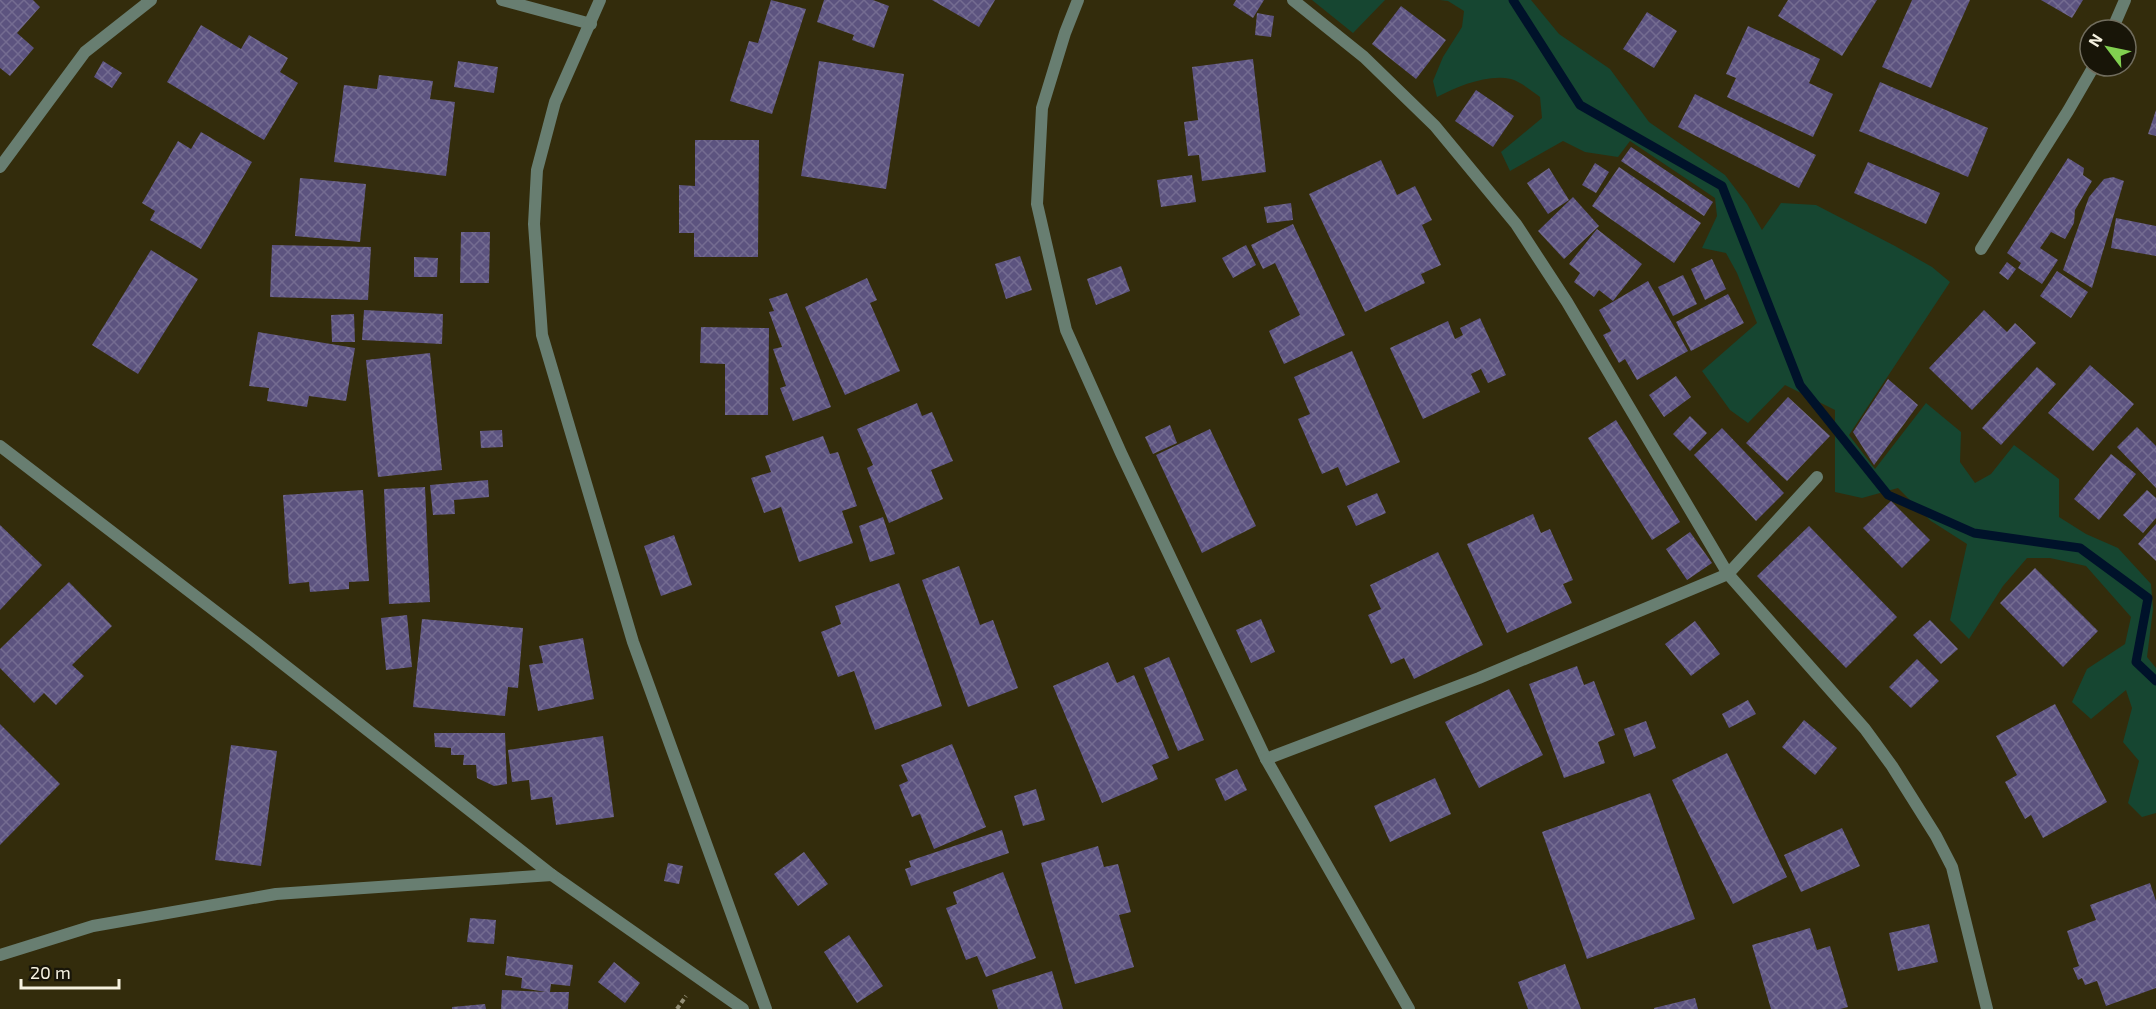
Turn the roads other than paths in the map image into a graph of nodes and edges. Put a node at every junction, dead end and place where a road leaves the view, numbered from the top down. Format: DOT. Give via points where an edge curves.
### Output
graph roads {
  1 [pos="151,0"];
  2 [pos="502,0"];
  3 [pos="600,0"];
  4 [pos="1078,0"];
  5 [pos="1293,0"];
  6 [pos="2125,0"];
  7 [pos="2117,18"];
  8 [pos="591,24"];
  9 [pos="2087,78"];
  10 [pos="0,167"];
  11 [pos="1981,249"];
  12 [pos="0,447"];
  13 [pos="1817,477"];
  14 [pos="1728,574"];
  15 [pos="1266,759"];
  16 [pos="552,875"];
  17 [pos="0,955"];
  18 [pos="743,1009"];
  19 [pos="766,1009"];
  20 [pos="1409,1009"];
  21 [pos="1987,1009"];
  1 -- 10 [label="street" via="85,52"];
  2 -- 8 [label="street"];
  3 -- 8 [label="street"];
  4 -- 15 [label="street" via="1042,108 1037,204 1066,330"];
  5 -- 14 [label="street" via="1364,57 1435,126 1516,224 1567,302"];
  6 -- 7 [label="street"];
  8 -- 19 [label="street" via="555,102 537,170 534,224 542,335 633,642"];
  9 -- 11 [label="street"];
  12 -- 16 [label="street"];
  13 -- 14 [label="street"];
  14 -- 15 [label="street" via="1479,678"];
  14 -- 21 [label="street" via="1865,729 1936,836 1952,867"];
  15 -- 20 [label="street"];
  16 -- 17 [label="street" via="276,894 93,926"];
  16 -- 18 [label="street"];
}
